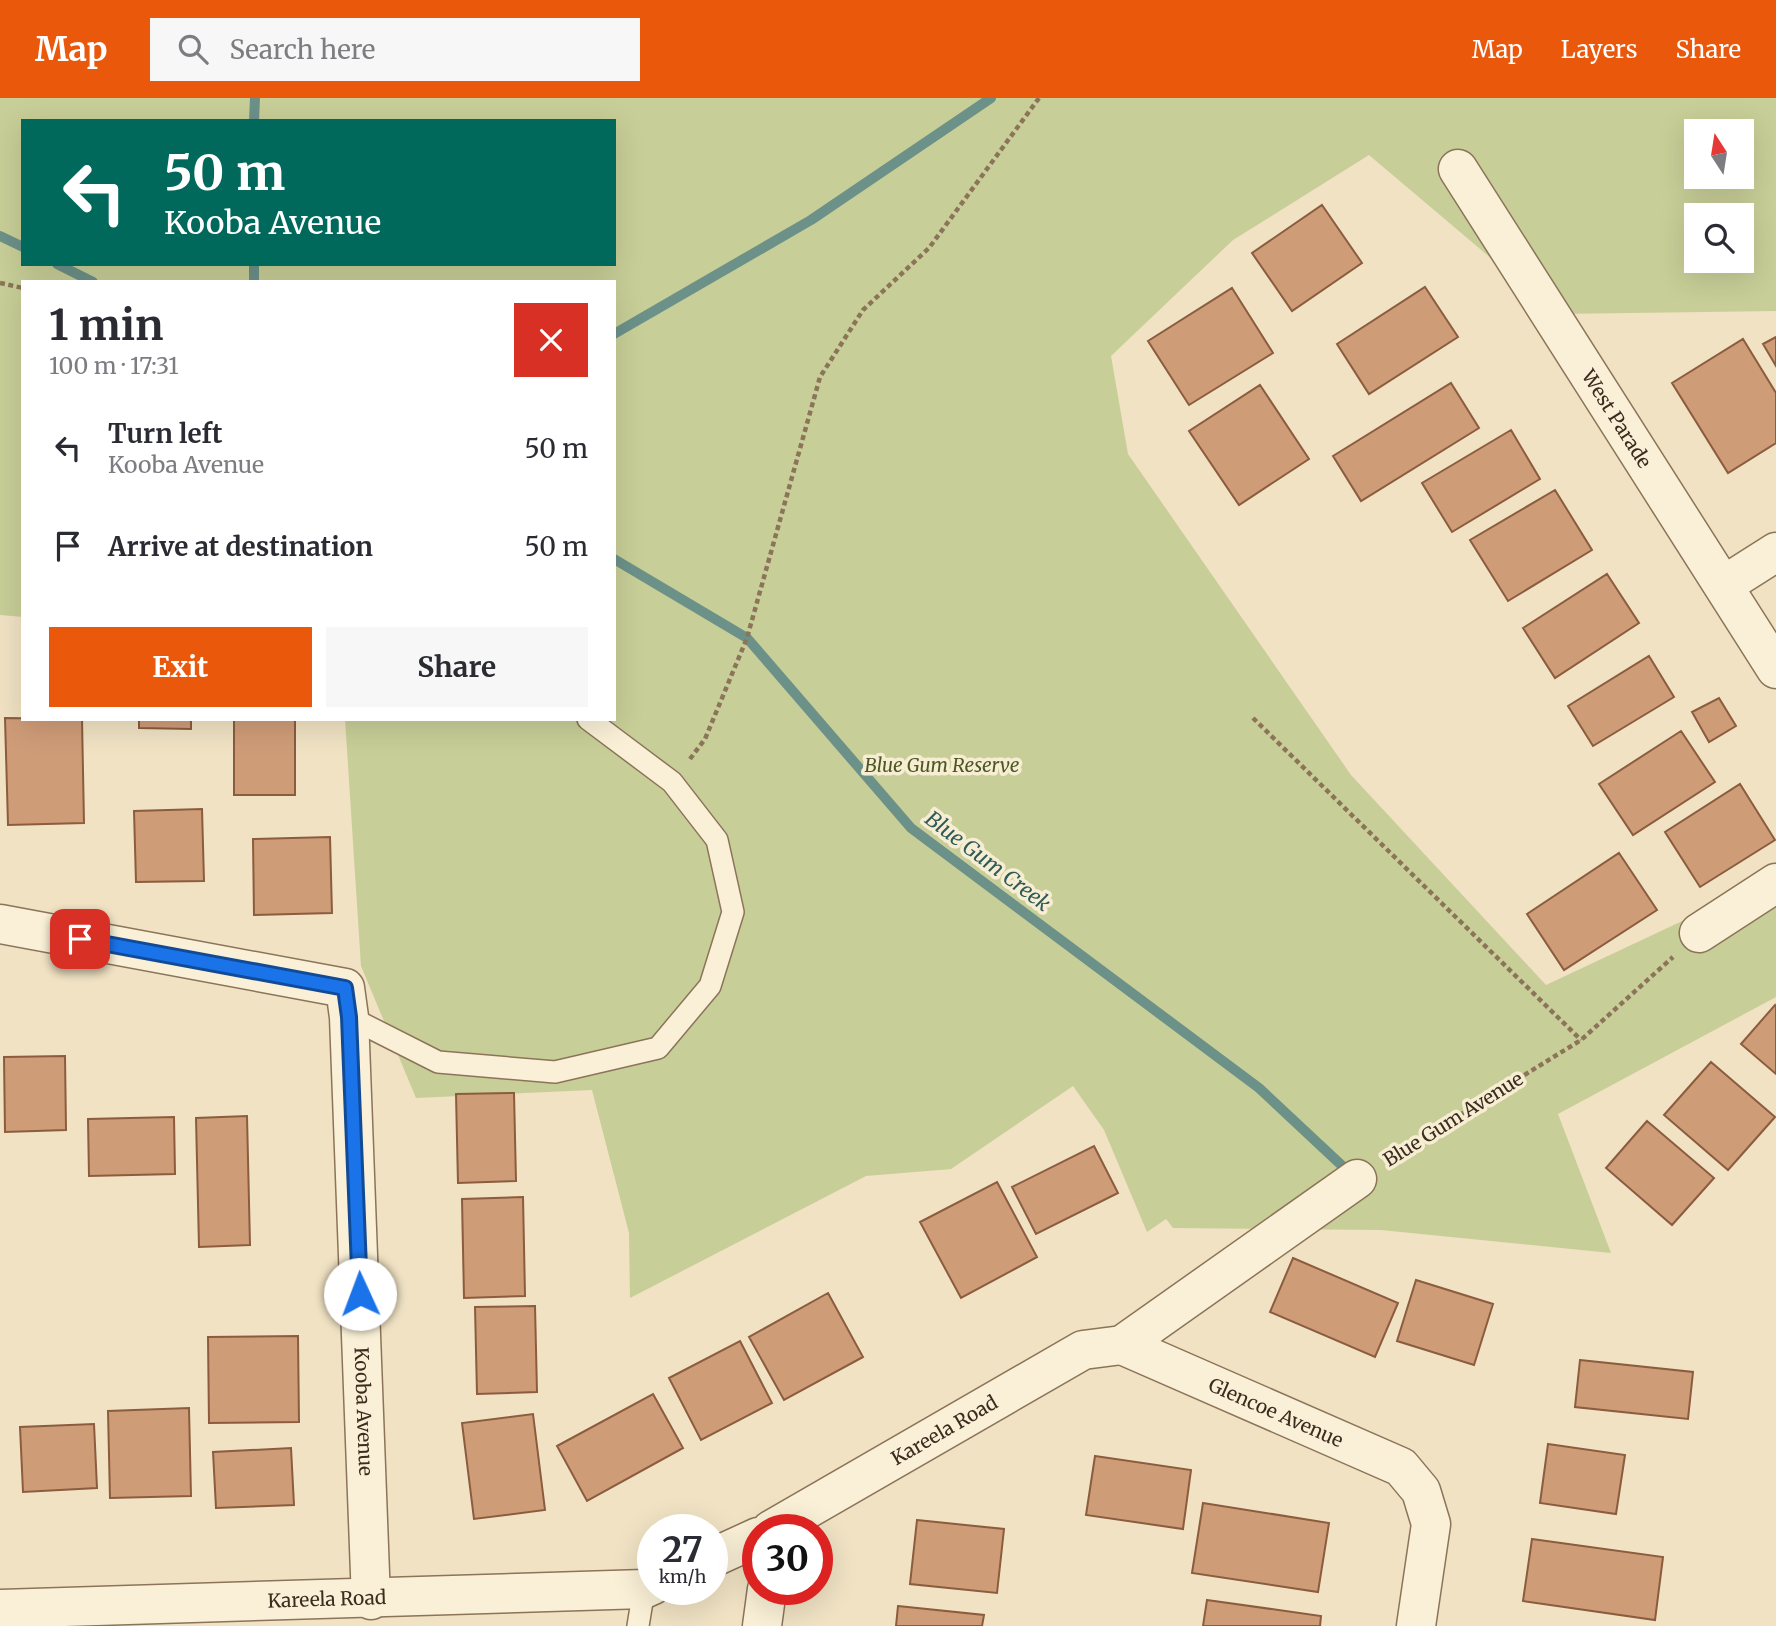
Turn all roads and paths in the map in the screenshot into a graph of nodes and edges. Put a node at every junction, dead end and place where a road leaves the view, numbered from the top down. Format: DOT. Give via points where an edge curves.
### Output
graph roads {
  1 [pos="1039,98"];
  2 [pos="1458,169"];
  3 [pos="0,283"];
  4 [pos="21,288"];
  5 [pos="1776,552"];
  6 [pos="1724,585"];
  7 [pos="1776,669"];
  8 [pos="1254,719"];
  9 [pos="590,721"];
  10 [pos="672,782"];
  11 [pos="1776,883"];
  12 [pos="0,924"];
  13 [pos="1699,933"];
  14 [pos="349,1017"];
  15 [pos="1581,1040"];
  16 [pos="1357,1179"];
  17 [pos="1122,1345"];
  18 [pos="806,1514"];
  19 [pos="637,1588"];
  20 [pos="371,1600"];
  21 [pos="643,1605"];
  22 [pos="765,1605"];
  23 [pos="0,1609"];
  24 [pos="638,1626"];
  25 [pos="762,1626"];
  26 [pos="1416,1626"];
  1 -- 10 [label="path" via="929,248 863,310 820,377 747,638 705,739"];
  2 -- 6 [label="street, West Parade"];
  3 -- 4 [label="path"];
  5 -- 6 [label="street"];
  6 -- 7 [label="street, West Parade"];
  8 -- 15 [label="path"];
  9 -- 10 [label="lane"];
  10 -- 14 [label="lane" via="717,840 733,912 710,986 657,1048 555,1072 438,1062"];
  11 -- 13 [label="street"];
  12 -- 14 [label="street, Kooba Avenue" via="345,988"];
  13 -- 15 [label="path, Blue Gum Avenue"];
  14 -- 20 [label="street, Kooba Avenue"];
  15 -- 16 [label="path, Blue Gum Avenue"];
  16 -- 17 [label="street"];
  17 -- 18 [label="street, Kareela Road" via="1083,1350"];
  17 -- 26 [label="street, Glencoe Avenue" via="1401,1467 1421,1491 1431,1524"];
  19 -- 20 [label="street, Kareela Road"];
  20 -- 23 [label="street, Kareela Road"];
  21 -- 24 [label="lane"];
  22 -- 25 [label="street"];
}
